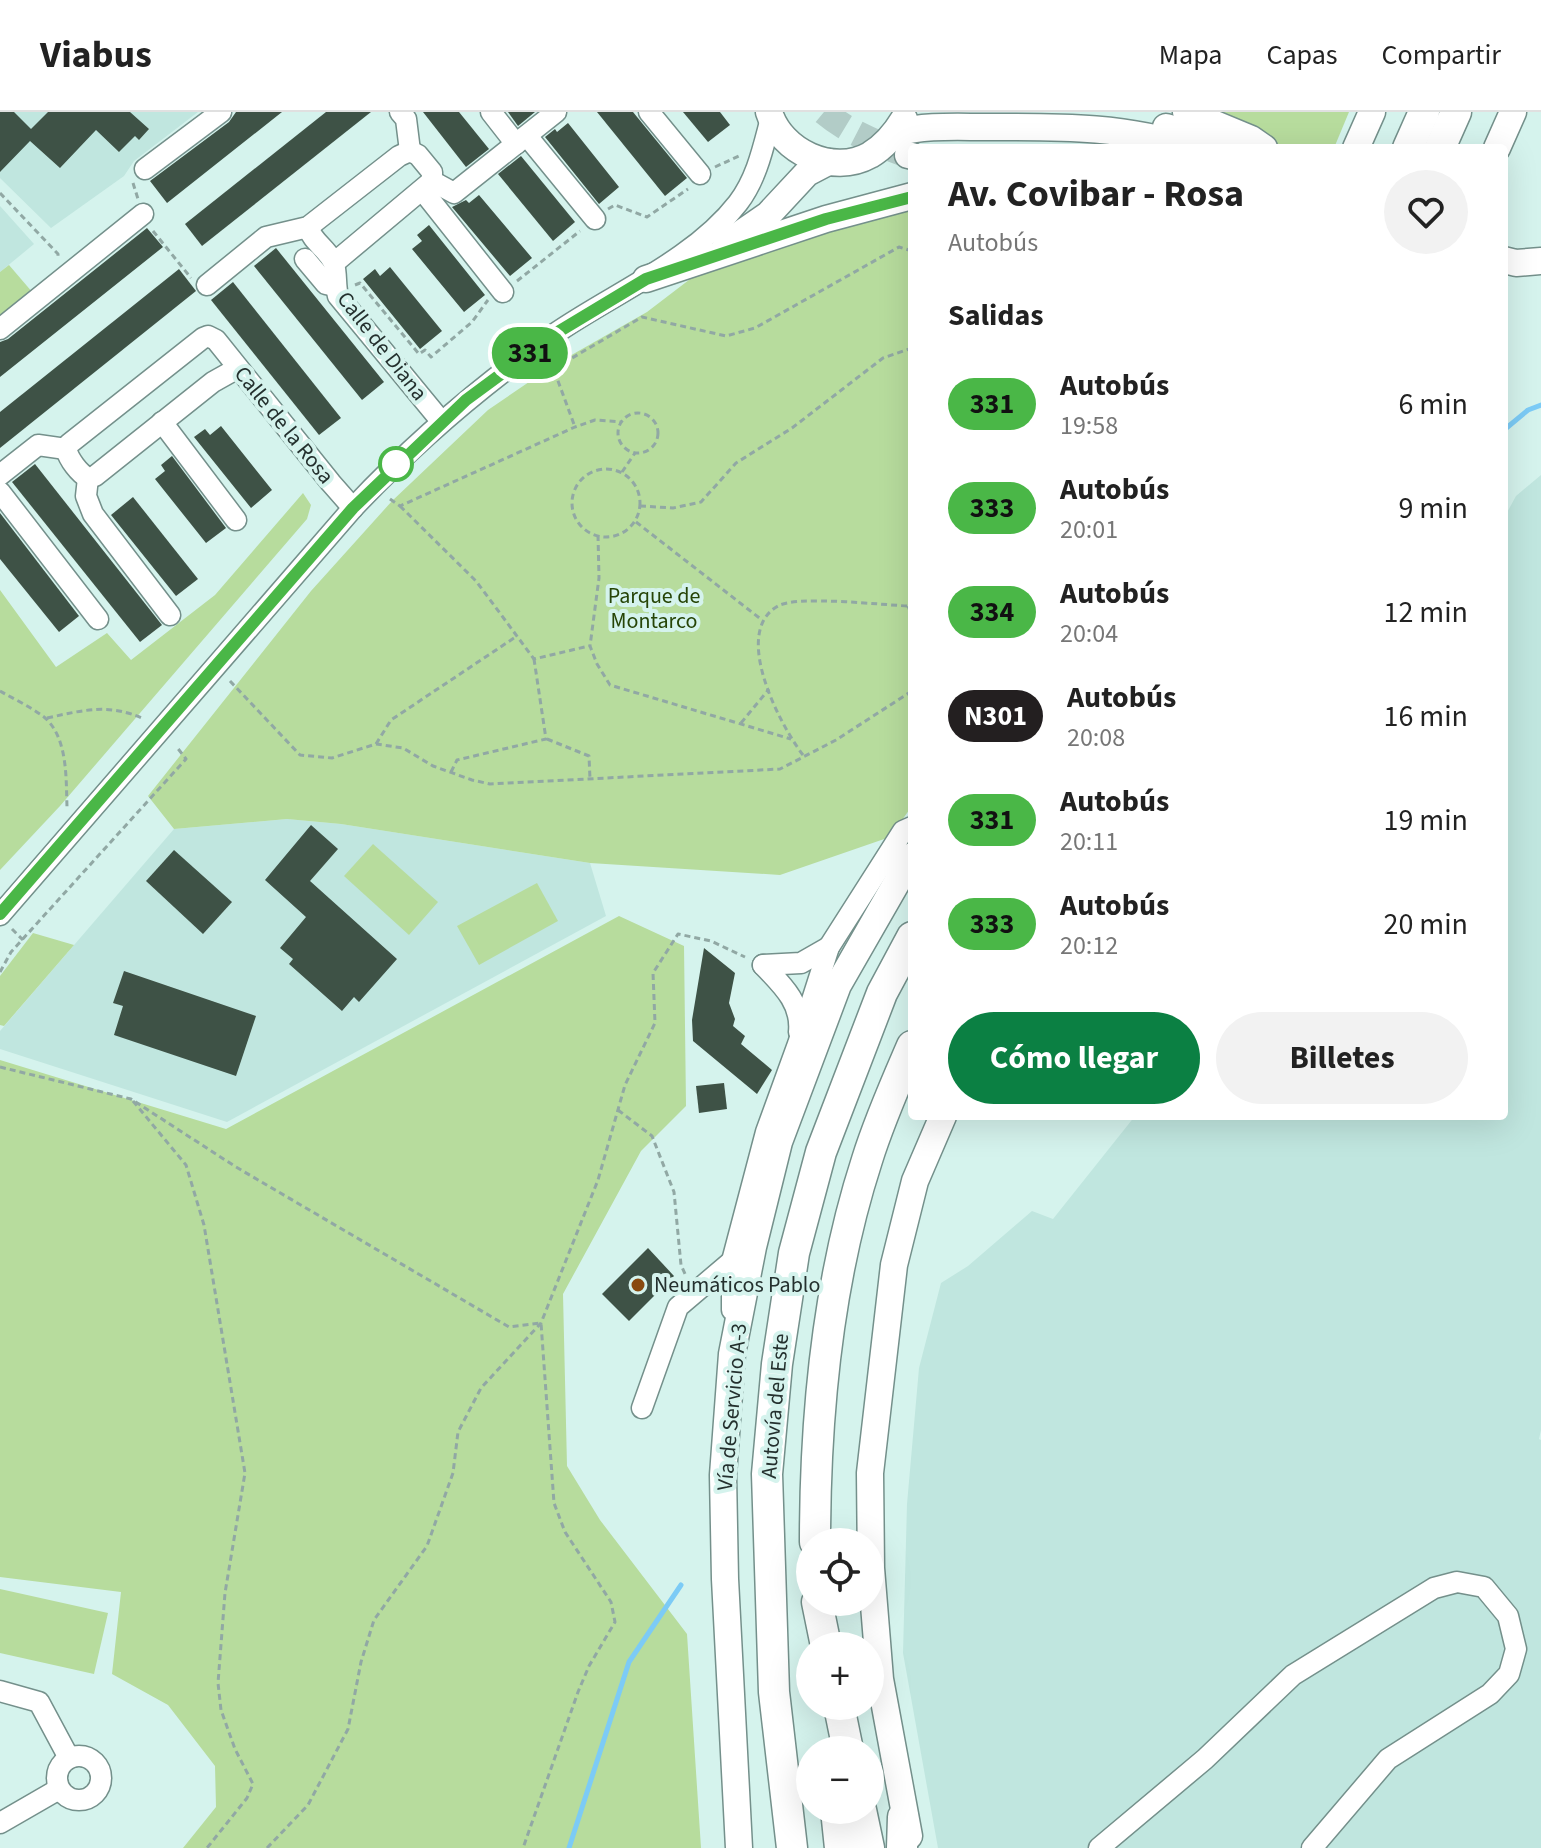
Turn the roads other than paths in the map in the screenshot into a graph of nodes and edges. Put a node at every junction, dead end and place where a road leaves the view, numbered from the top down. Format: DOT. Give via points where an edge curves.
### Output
graph roads {
  1 [pos="221,112"];
  2 [pos="400,112"];
  3 [pos="491,112"];
  4 [pos="556,112"];
  5 [pos="649,112"];
  6 [pos="1080,112"];
  7 [pos="1186,112"];
  8 [pos="1372,112"];
  9 [pos="1424,112"];
  10 [pos="1456,112"];
  11 [pos="1499,112"];
  12 [pos="1513,112"];
  13 [pos="770,115"];
  14 [pos="906,139"];
  15 [pos="522,140"];
  16 [pos="1170,144"];
  17 [pos="1218,144"];
  18 [pos="1258,144"];
  19 [pos="1358,144"];
  20 [pos="1410,144"];
  21 [pos="1442,144"];
  22 [pos="1485,144"];
  23 [pos="1499,144"];
  24 [pos="410,151"];
  25 [pos="828,162"];
  26 [pos="145,169"];
  27 [pos="700,174"];
  28 [pos="428,186"];
  29 [pos="908,197"];
  30 [pos="143,214"];
  31 [pos="595,219"];
  32 [pos="308,227"];
  33 [pos="305,259"];
  34 [pos="703,260"];
  35 [pos="1508,261"];
  36 [pos="1541,261"];
  37 [pos="334,263"];
  38 [pos="646,279"];
  39 [pos="207,285"];
  40 [pos="345,286"];
  41 [pos="503,292"];
  42 [pos="0,329"];
  43 [pos="238,368"];
  44 [pos="441,421"];
  45 [pos="162,422"];
  46 [pos="66,449"];
  47 [pos="0,475"];
  48 [pos="88,478"];
  49 [pos="0,492"];
  50 [pos="353,508"];
  51 [pos="236,520"];
  52 [pos="170,615"];
  53 [pos="98,619"];
  54 [pos="908,829"];
  55 [pos="908,863"];
  56 [pos="0,915"];
  57 [pos="908,944"];
  58 [pos="829,947"];
  59 [pos="798,1044"];
  60 [pos="908,1056"];
  61 [pos="941,1120"];
  62 [pos="732,1261"];
  63 [pos="732,1354"];
  64 [pos="642,1408"];
  65 [pos="815,1528"];
  66 [pos="0,1691"];
  67 [pos="69,1758"];
  68 [pos="59,1789"];
  69 [pos="903,1817"];
  70 [pos="0,1823"];
  71 [pos="837,1824"];
  72 [pos="864,1824"];
  73 [pos="739,1848"];
  74 [pos="792,1848"];
  75 [pos="840,1848"];
  76 [pos="869,1848"];
  77 [pos="902,1848"];
  78 [pos="912,1848"];
  79 [pos="1099,1848"];
  80 [pos="1312,1848"];
  1 -- 26 [label="street"];
  2 -- 24 [label="street" via="406,119"];
  3 -- 15 [label="street"];
  4 -- 15 [label="street"];
  5 -- 27 [label="street"];
  6 -- 17 [label="main road" via="1128,117"];
  7 -- 18 [label="main road"];
  8 -- 19 [label="main road"];
  9 -- 20 [label="highway"];
  10 -- 21 [label="highway"];
  11 -- 22 [label="main road"];
  12 -- 23 [label="main road"];
  13 -- 25 [label="main road" via="803,155"];
  13 -- 38 [label="street" via="758,166 739,202 715,228"];
  14 -- 16 [label="main road" via="920,127 1032,127 1127,134"];
  14 -- 25 [label="main road" via="868,157"];
  15 -- 28 [label="street" via="454,193"];
  15 -- 31 [label="street"];
  24 -- 28 [label="street" via="432,172"];
  24 -- 32 [label="street"];
  25 -- 34 [label="main road" via="807,173 768,215"];
  28 -- 37 [label="street"];
  28 -- 41 [label="street"];
  29 -- 34 [label="main road"];
  30 -- 42 [label="street"];
  32 -- 37 [label="street, Calle de Diana"];
  32 -- 39 [label="street" via="266,237"];
  33 -- 40 [label="street" via="326,284"];
  34 -- 38 [label="main road"];
  35 -- 36 [label="main road"];
  37 -- 40 [label="street, Calle de Diana"];
  38 -- 44 [label="street" via="558,332"];
  40 -- 44 [label="street, Calle de Diana" via="338,296"];
  43 -- 45 [label="street"];
  43 -- 46 [label="street, Calle de la Rosa" via="216,340 203,338"];
  43 -- 50 [label="street, Calle de la Rosa"];
  44 -- 50 [label="street"];
  45 -- 48 [label="street"];
  45 -- 51 [label="street"];
  46 -- 47 [label="street" via="38,445"];
  46 -- 48 [label="street"];
  48 -- 52 [label="street" via="86,496 93,514"];
  49 -- 53 [label="street"];
  50 -- 56 [label="street"];
  54 -- 58 [label="street"];
  55 -- 63 [label="main road, Vía de Servicio A-3" via="838,985 779,1142"];
  57 -- 74 [label="highway, Autovía del Este" via="882,993 821,1152 794,1253 777,1364 767,1474 774,1692"];
  58 -- 59 [label="street"];
  58 -- 59 [label="street" via="801,963 763,965 789,991 800,1018"];
  59 -- 62 [label="street" via="766,1132"];
  60 -- 65 [label="highway, Autovía del Este" via="866,1162 842,1258 822,1374"];
  61 -- 69 [label="main road" via="915,1181 894,1265 870,1473 880,1679"];
  62 -- 63 [label="street"];
  62 -- 64 [label="street" via="678,1307"];
  63 -- 73 [label="main road, Vía de Servicio A-3" via="723,1475"];
  66 -- 67 [label="street" via="39,1702"];
  67 -- 68 [label="street" via="56,1777"];
  67 -- 68 [label="street" via="91,1759 102,1779 90,1798 78,1801"];
  68 -- 70 [label="street"];
  69 -- 77 [label="highway"];
  69 -- 78 [label="main road"];
  71 -- 75 [label="highway"];
  72 -- 76 [label="highway"];
  79 -- 80 [label="street" via="1205,1759 1293,1675 1434,1588 1457,1582 1484,1587 1508,1616 1516,1649 1509,1674 1490,1694 1388,1759"];
}
